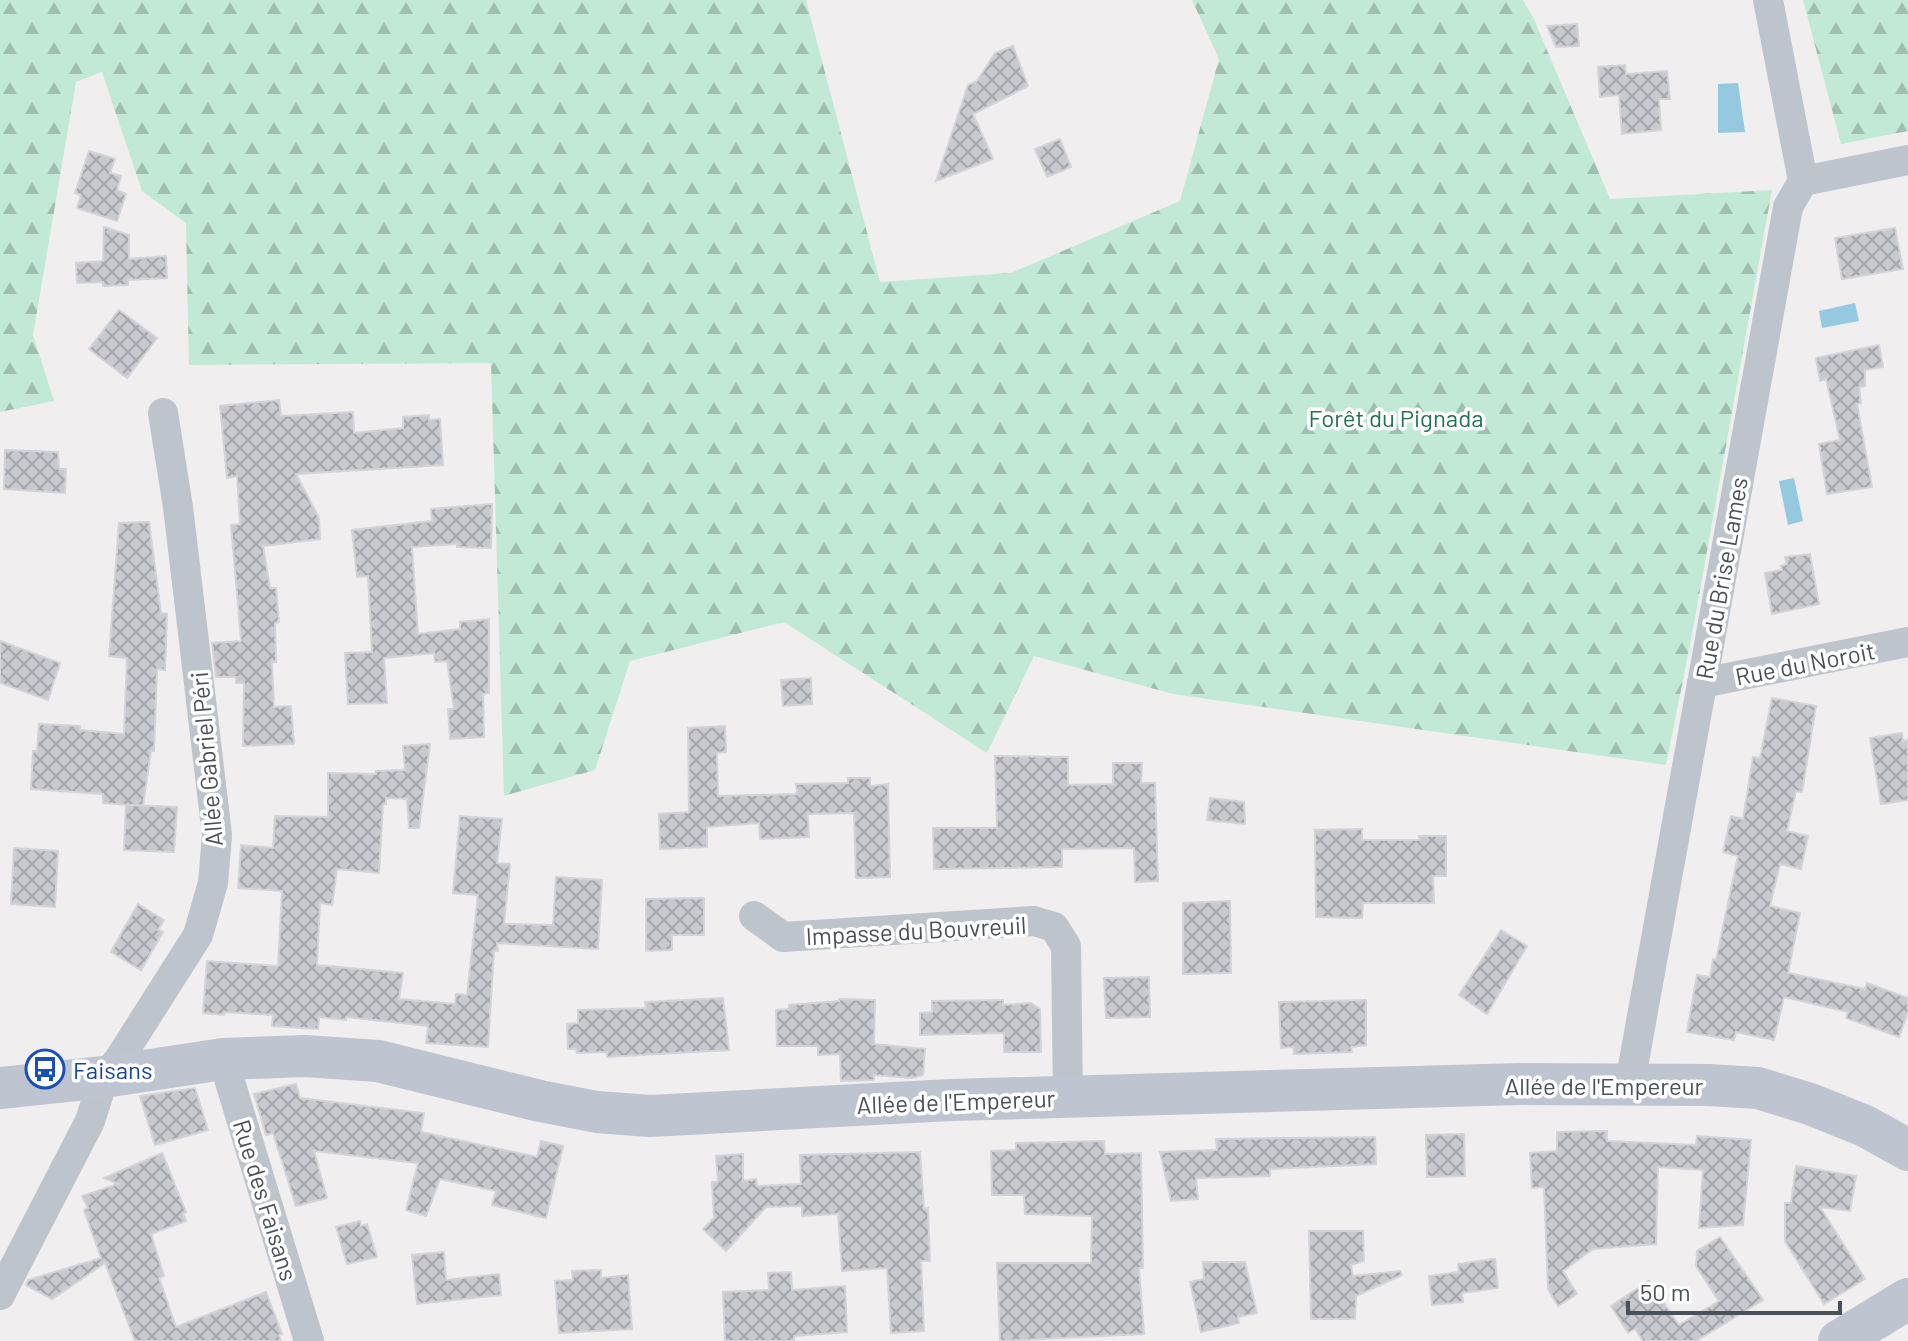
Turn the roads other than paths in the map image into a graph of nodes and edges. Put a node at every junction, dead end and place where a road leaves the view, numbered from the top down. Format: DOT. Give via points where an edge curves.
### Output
graph roads {
  1 [pos="1768,0"];
  2 [pos="1908,160"];
  3 [pos="1803,181"];
  4 [pos="163,413"];
  5 [pos="1908,642"];
  6 [pos="1702,683"];
  7 [pos="754,916"];
  8 [pos="223,1059"];
  9 [pos="104,1077"];
  10 [pos="1630,1083"];
  11 [pos="0,1088"];
  12 [pos="1068,1097"];
  13 [pos="1908,1150"];
  14 [pos="0,1295"];
  15 [pos="1908,1299"];
  16 [pos="309,1341"];
  17 [pos="1839,1341"];
  1 -- 3 [label="street"];
  2 -- 3 [label="street"];
  3 -- 6 [label="street, Rue du Brise Lames" via="1788,207"];
  4 -- 9 [label="street, Allée Gabriel Péri" via="217,835 213,883 198,935"];
  5 -- 6 [label="street, Rue du Noroit"];
  6 -- 10 [label="street, Rue du Brise Lames"];
  7 -- 12 [label="street, Impasse du Bouvreuil" via="783,937 1034,921 1054,927 1066,946"];
  8 -- 9 [label="street, Allée de l'Empereur"];
  8 -- 12 [label="street, Allée de l'Empereur" via="305,1056 378,1061 540,1101 650,1116"];
  8 -- 16 [label="street, Rue des Faisans"];
  9 -- 11 [label="street, Allée de l'Empereur"];
  9 -- 14 [label="street, Allée Gabriel Péri" via="90,1121"];
  10 -- 12 [label="street, Allée de l'Empereur"];
  10 -- 13 [label="street, Allée de l'Empereur" via="1758,1088 1865,1126"];
  15 -- 17 [label="street"];
}
